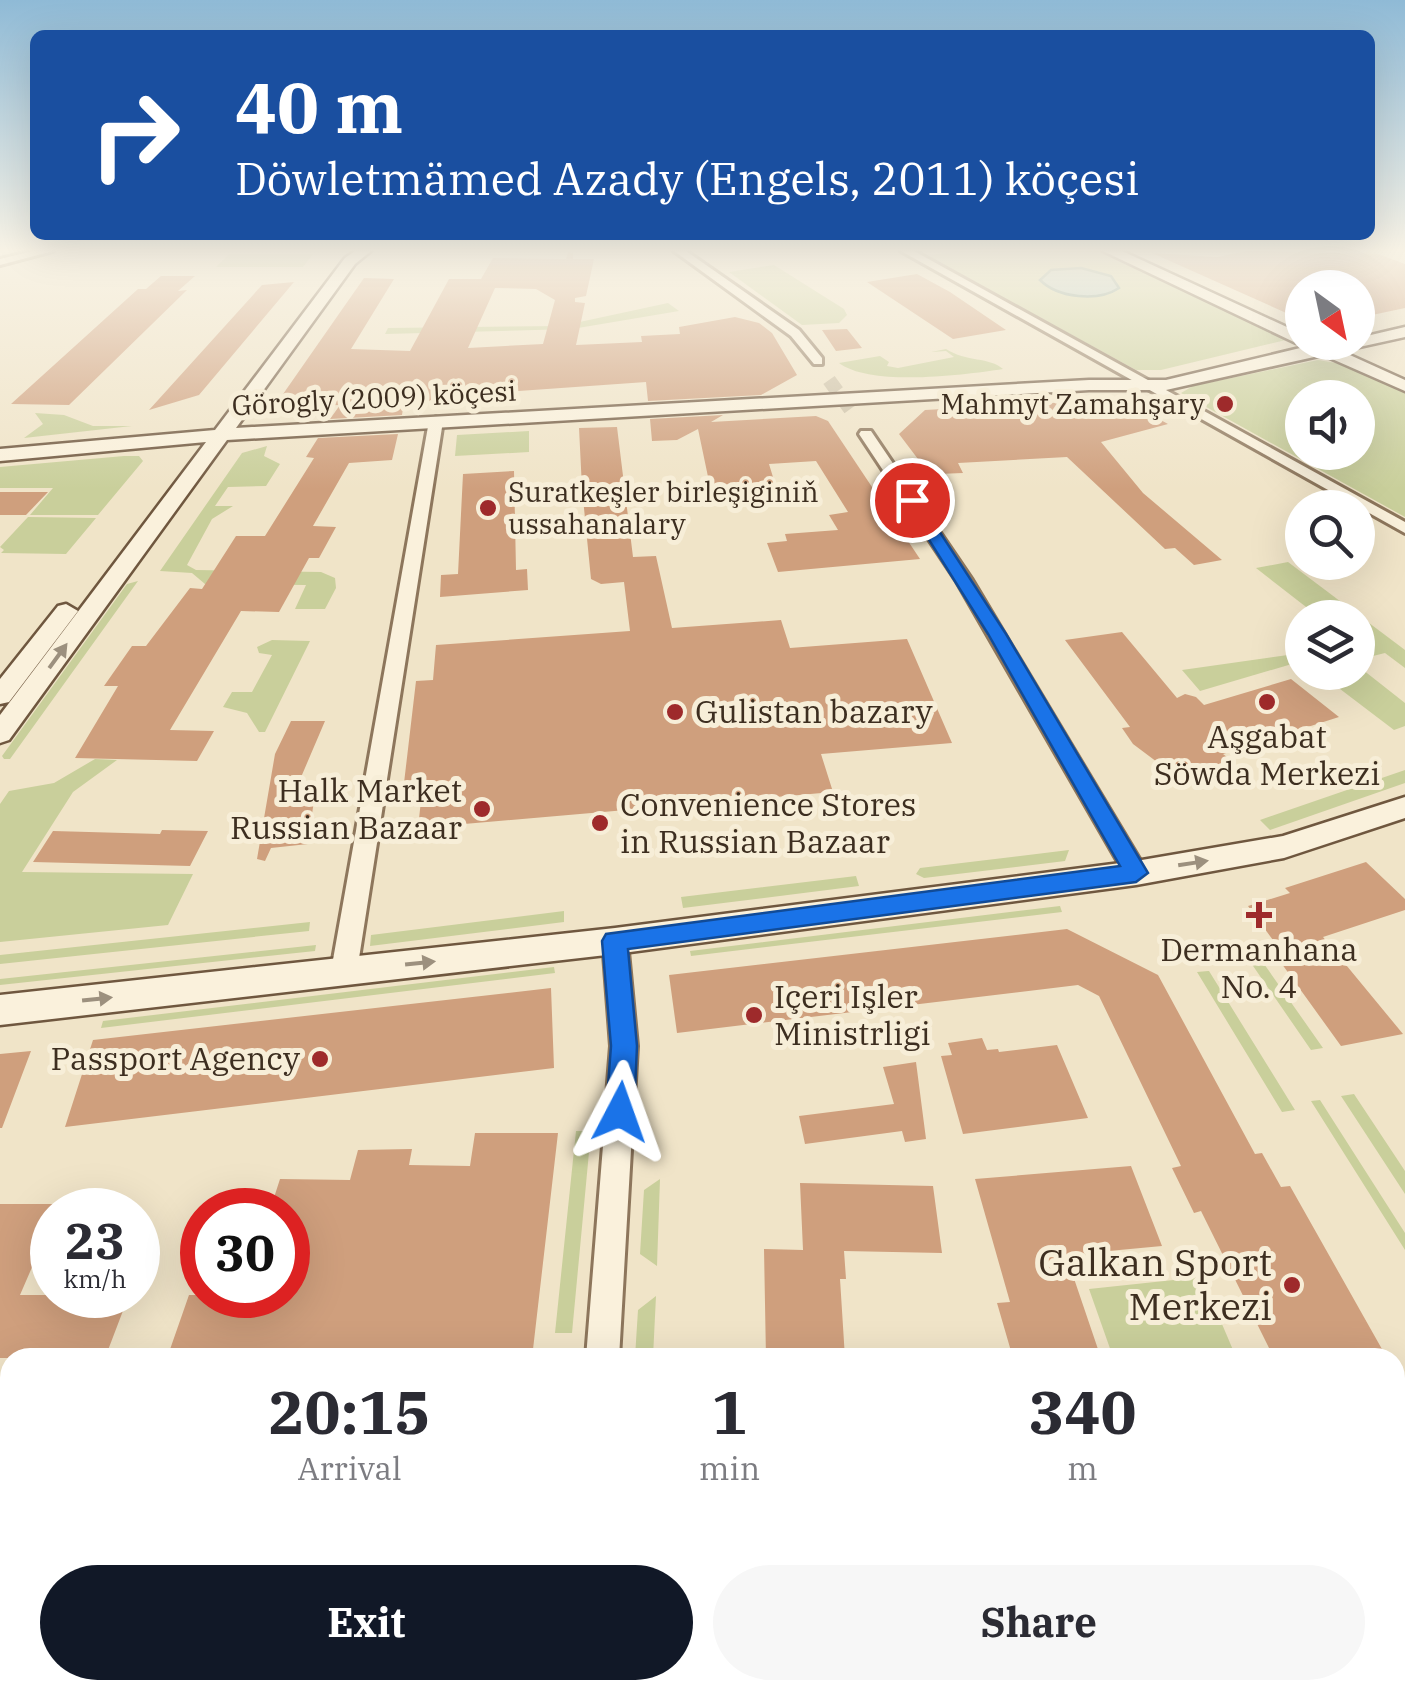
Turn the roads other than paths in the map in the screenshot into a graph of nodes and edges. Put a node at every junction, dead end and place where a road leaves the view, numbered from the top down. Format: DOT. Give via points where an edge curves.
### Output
graph roads {
  1 [pos="285,330"];
  2 [pos="294,330"];
  3 [pos="790,330"];
  4 [pos="1049,330"];
  5 [pos="1405,332"];
  6 [pos="1375,336"];
  7 [pos="1285,351"];
  8 [pos="1352,360"];
  9 [pos="1362,360"];
  10 [pos="824,371"];
  11 [pos="1405,377"];
  12 [pos="1144,383"];
  13 [pos="1405,386"];
  14 [pos="436,421"];
  15 [pos="861,428"];
  16 [pos="212,431"];
  17 [pos="0,447"];
  18 [pos="0,455"];
  19 [pos="1405,528"];
  20 [pos="0,696"];
  21 [pos="0,734"];
  22 [pos="1405,807"];
  23 [pos="1136,873"];
  24 [pos="615,941"];
  25 [pos="344,971"];
  26 [pos="0,1010"];
  27 [pos="603,1348"];
  1 -- 16 [label="street"];
  2 -- 16 [label="street"];
  3 -- 10 [label="street"];
  4 -- 12 [label="street"];
  5 -- 6 [label="street, Görogly (2009) köçesi"];
  7 -- 12 [label="street, Görogly (2009) köçesi"];
  8 -- 13 [label="street"];
  9 -- 11 [label="street"];
  12 -- 14 [label="street, Görogly (2009) köçesi"];
  12 -- 16 [label="street, Görogly (2009) köçesi" via="998,382"];
  12 -- 19 [label="street"];
  14 -- 16 [label="street, Görogly (2009) köçesi"];
  14 -- 25 [label="street"];
  15 -- 23 [label="street" via="989,620"];
  16 -- 17 [label="street, Görogly (2009) köçesi"];
  16 -- 18 [label="street, Görogly (2009) köçesi"];
  16 -- 20 [label="street"];
  21 -- 16 [label="street, one-way"];
  23 -- 22 [label="street, one-way" via="1284,848"];
  23 -- 24 [label="street"];
  25 -- 24 [label="street, one-way"];
  24 -- 27 [label="street" via="624,1046"];
  26 -- 25 [label="street, one-way"];
}
